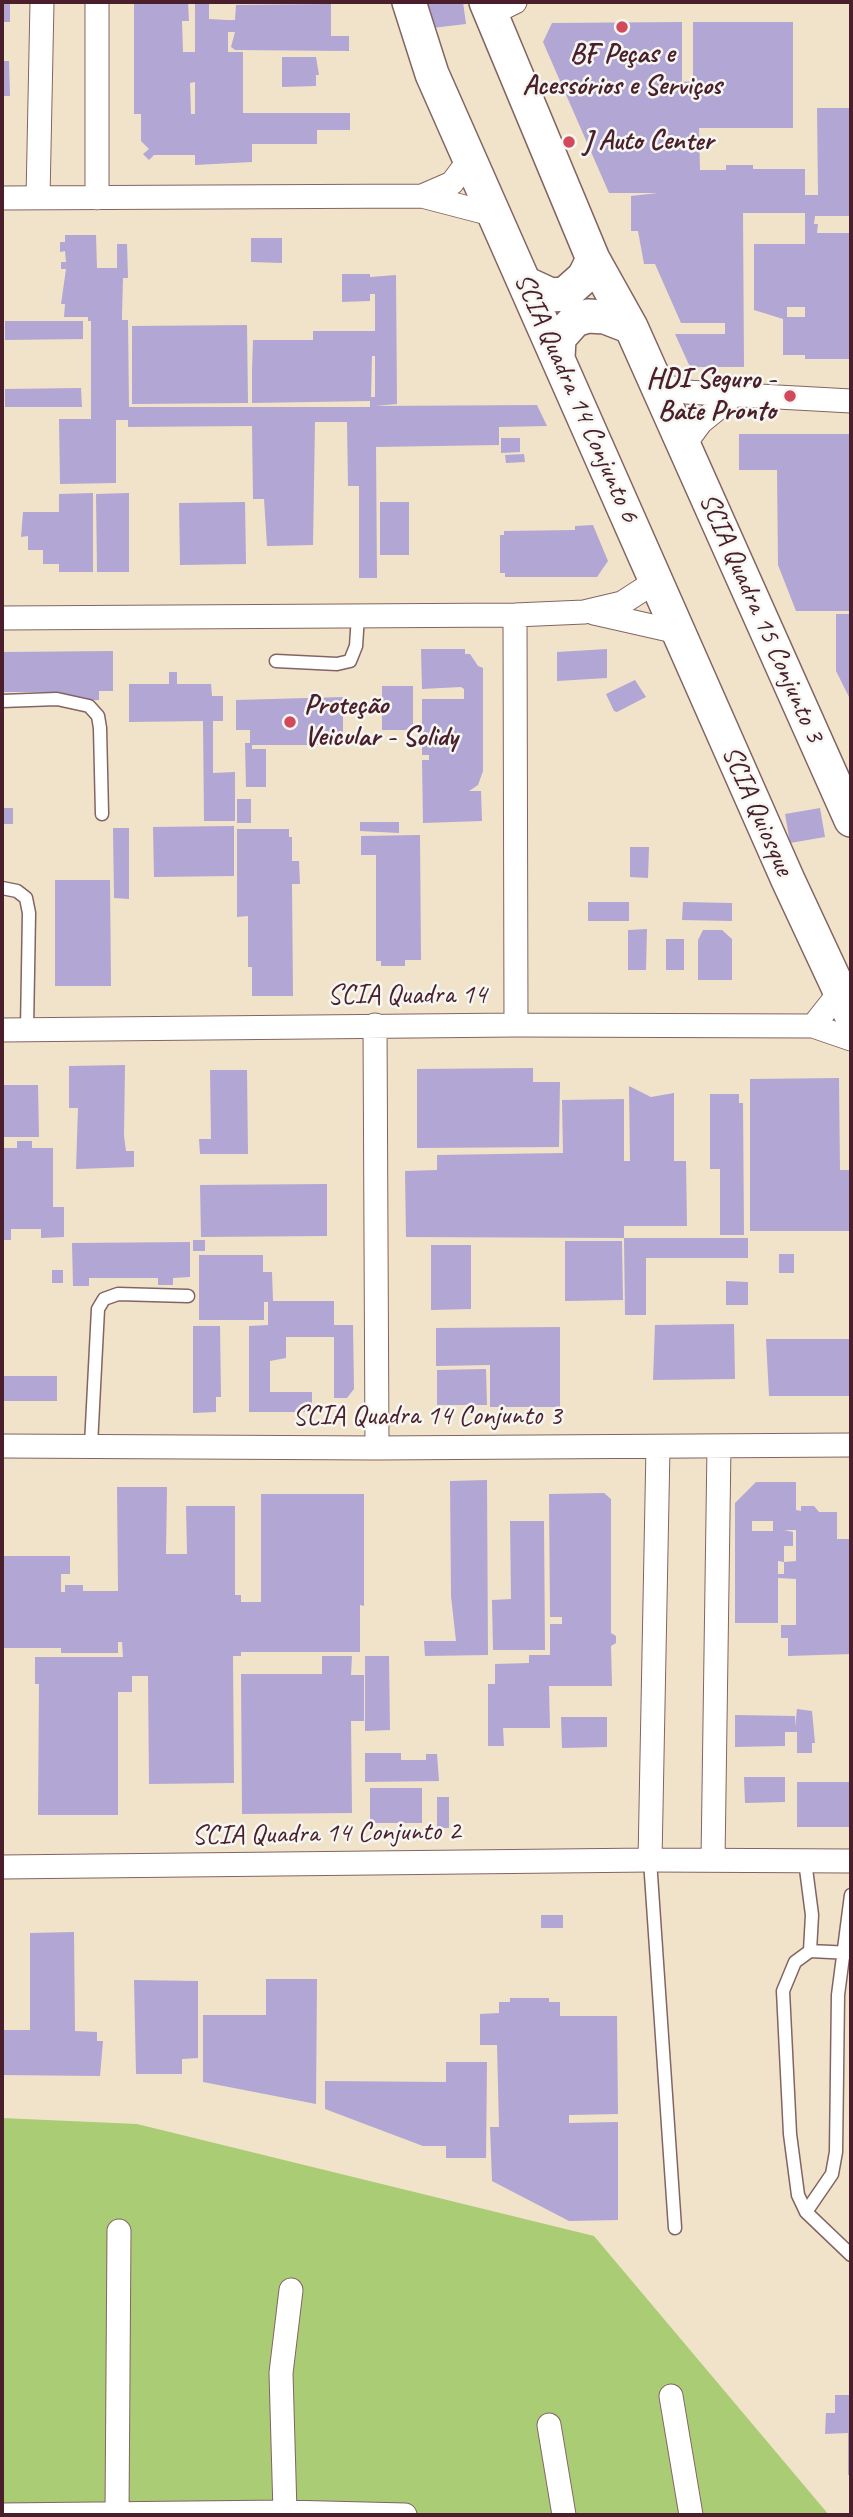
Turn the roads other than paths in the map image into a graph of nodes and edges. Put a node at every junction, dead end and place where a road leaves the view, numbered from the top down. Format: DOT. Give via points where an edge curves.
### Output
graph roads {
  1 [pos="42,2"];
  2 [pos="97,2"];
  3 [pos="409,2"];
  4 [pos="497,6"];
  5 [pos="470,159"];
  6 [pos="422,196"];
  7 [pos="2,198"];
  8 [pos="38,198"];
  9 [pos="97,198"];
  10 [pos="489,203"];
  11 [pos="593,259"];
  12 [pos="525,283"];
  13 [pos="631,327"];
  14 [pos="558,358"];
  15 [pos="656,383"];
  16 [pos="733,396"];
  17 [pos="851,401"];
  18 [pos="677,430"];
  19 [pos="667,606"];
  20 [pos="584,612"];
  21 [pos="515,615"];
  22 [pos="358,616"];
  23 [pos="2,618"];
  24 [pos="276,661"];
  25 [pos="2,701"];
  26 [pos="849,811"];
  27 [pos="102,814"];
  28 [pos="2,888"];
  29 [pos="845,1004"];
  30 [pos="375,1025"];
  31 [pos="516,1025"];
  32 [pos="813,1026"];
  33 [pos="27,1029"];
  34 [pos="2,1030"];
  35 [pos="851,1039"];
  36 [pos="188,1296"];
  37 [pos="91,1445"];
  38 [pos="851,1445"];
  39 [pos="2,1446"];
  40 [pos="719,1446"];
  41 [pos="658,1447"];
  42 [pos="377,1448"];
  43 [pos="650,1860"];
  44 [pos="713,1860"];
  45 [pos="805,1861"];
  46 [pos="851,1861"];
  47 [pos="2,1867"];
  48 [pos="851,1895"];
  49 [pos="810,1951"];
  50 [pos="846,1953"];
  51 [pos="806,2212"];
  52 [pos="675,2228"];
  53 [pos="119,2231"];
  54 [pos="851,2255"];
  55 [pos="291,2290"];
  56 [pos="671,2396"];
  57 [pos="549,2425"];
  58 [pos="285,2512"];
  59 [pos="2,2515"];
  60 [pos="117,2515"];
  61 [pos="405,2515"];
  62 [pos="564,2515"];
  63 [pos="691,2515"];
  1 -- 8 [label="street"];
  2 -- 9 [label="street"];
  3 -- 5 [label="main road, SCIA Quadra 14 Conjunto 6" via="432,74"];
  4 -- 11 [label="main road, SCIA Quadra 15 Conjunto 3"];
  5 -- 6 [label="street" via="452,183"];
  5 -- 10 [label="main road, SCIA Quadra 14 Conjunto 6"];
  6 -- 9 [label="street"];
  6 -- 10 [label="street"];
  7 -- 8 [label="street"];
  8 -- 9 [label="street"];
  10 -- 12 [label="main road, SCIA Quadra 14 Conjunto 6"];
  11 -- 12 [label="main road" via="584,277 565,294 551,295"];
  11 -- 13 [label="main road, SCIA Quadra 15 Conjunto 3"];
  12 -- 14 [label="main road, SCIA Quadra 14 Conjunto 6"];
  13 -- 14 [label="main road" via="605,317 575,320 559,338"];
  13 -- 15 [label="main road, SCIA Quadra 15 Conjunto 3"];
  14 -- 19 [label="main road, SCIA Quadra 14 Conjunto 6"];
  15 -- 16 [label="street" via="686,392"];
  15 -- 18 [label="main road, SCIA Quadra 15 Conjunto 3"];
  16 -- 17 [label="street"];
  16 -- 18 [label="street" via="701,422"];
  18 -- 26 [label="main road, SCIA Quadra 15 Conjunto 3"];
  19 -- 20 [label="street"];
  19 -- 20 [label="street" via="622,603"];
  19 -- 29 [label="main road, SCIA Quiosque"];
  20 -- 21 [label="street"];
  21 -- 22 [label="street"];
  21 -- 31 [label="street"];
  22 -- 23 [label="street"];
  22 -- 24 [label="lane" via="350,661"];
  25 -- 27 [label="lane" via="57,699 89,706 98,716"];
  28 -- 33 [label="lane" via="26,898 29,913"];
  29 -- 32 [label="street"];
  30 -- 31 [label="street, SCIA Quadra 14"];
  30 -- 33 [label="street, SCIA Quadra 14"];
  30 -- 42 [label="street"];
  31 -- 32 [label="street, SCIA Quadra 14"];
  32 -- 35 [label="street, SCIA Quadra 14"];
  33 -- 34 [label="street, SCIA Quadra 14"];
  36 -- 37 [label="lane" via="118,1294 104,1299 98,1309"];
  37 -- 39 [label="street, SCIA Quadra 14 Conjunto 3"];
  37 -- 42 [label="street, SCIA Quadra 14 Conjunto 3"];
  38 -- 40 [label="street, SCIA Quadra 14 Conjunto 3"];
  40 -- 41 [label="street, SCIA Quadra 14 Conjunto 3"];
  40 -- 44 [label="street"];
  41 -- 42 [label="street, SCIA Quadra 14 Conjunto 3"];
  41 -- 43 [label="street"];
  43 -- 44 [label="street, SCIA Quadra 14 Conjunto 2"];
  43 -- 47 [label="street, SCIA Quadra 14 Conjunto 2"];
  43 -- 52 [label="lane"];
  44 -- 45 [label="street, SCIA Quadra 14 Conjunto 2"];
  45 -- 46 [label="street, SCIA Quadra 14 Conjunto 2"];
  45 -- 49 [label="lane" via="812,1915"];
  48 -- 50 [label="lane"];
  49 -- 50 [label="lane"];
  49 -- 51 [label="lane" via="796,1962 783,1991 790,2134"];
  50 -- 51 [label="lane" via="836,2152 832,2174"];
  51 -- 54 [label="lane"];
  53 -- 60 [label="street"];
  55 -- 58 [label="street" via="281,2373"];
  56 -- 63 [label="street"];
  57 -- 62 [label="street"];
  58 -- 60 [label="street"];
  58 -- 61 [label="street"];
  59 -- 60 [label="street"];
}
